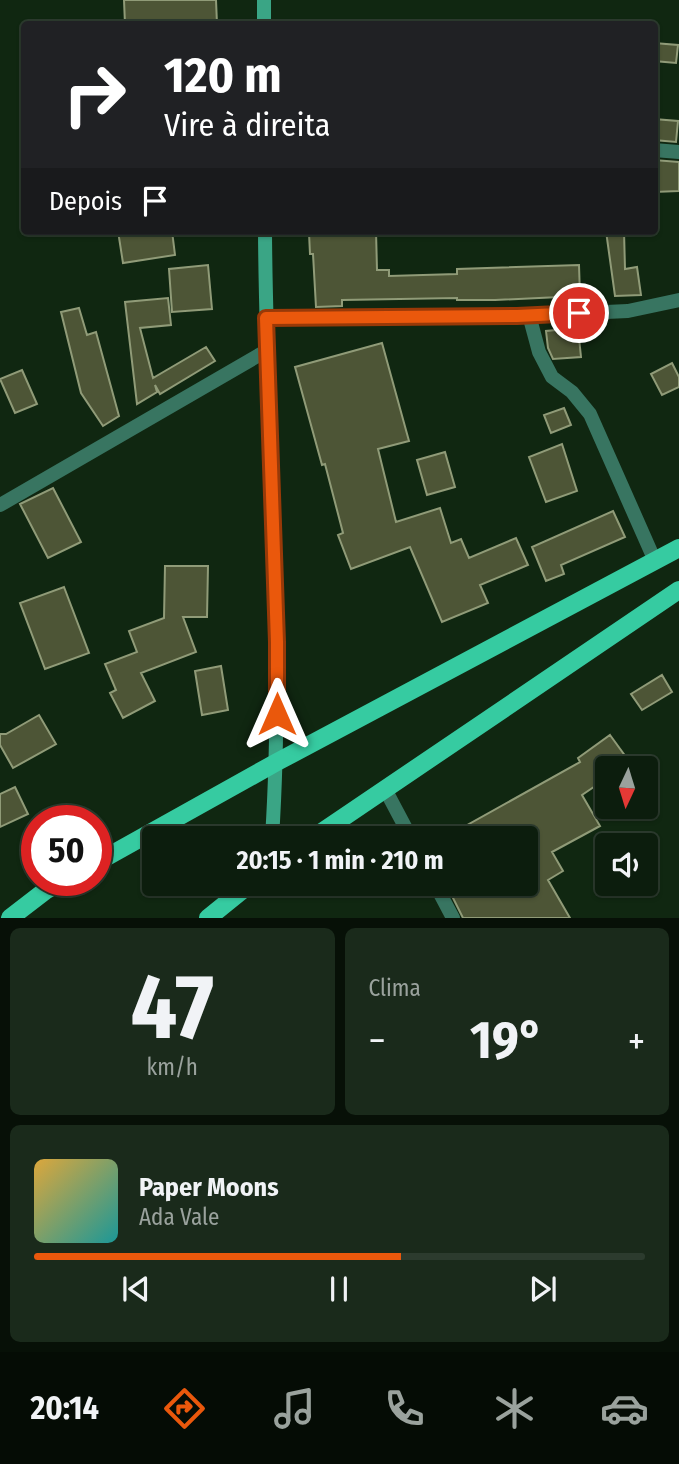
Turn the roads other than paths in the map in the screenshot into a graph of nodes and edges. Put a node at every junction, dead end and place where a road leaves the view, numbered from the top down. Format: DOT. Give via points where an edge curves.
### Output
graph roads {
  1 [pos="264,0"];
  2 [pos="264,21"];
  3 [pos="658,150"];
  4 [pos="679,152"];
  5 [pos="265,235"];
  6 [pos="679,300"];
  7 [pos="529,316"];
  8 [pos="266,318"];
  9 [pos="266,351"];
  10 [pos="0,505"];
  11 [pos="679,548"];
  12 [pos="655,561"];
  13 [pos="679,590"];
  14 [pos="277,762"];
  15 [pos="385,789"];
  16 [pos="273,826"];
  17 [pos="331,826"];
  18 [pos="405,826"];
  19 [pos="112,854"];
  20 [pos="39,896"];
  21 [pos="235,896"];
  22 [pos="441,896"];
  23 [pos="10,918"];
  24 [pos="208,918"];
  25 [pos="453,918"];
  1 -- 2 [label="main road"];
  3 -- 4 [label="street"];
  5 -- 8 [label="main road"];
  6 -- 7 [label="street" via="628,311"];
  7 -- 8 [label="street"];
  7 -- 12 [label="street" via="552,377 590,414"];
  8 -- 9 [label="main road"];
  9 -- 10 [label="street"];
  9 -- 14 [label="main road"];
  11 -- 12 [label="main road"];
  12 -- 14 [label="main road"];
  13 -- 15 [label="main road"];
  14 -- 16 [label="main road"];
  14 -- 19 [label="main road"];
  15 -- 17 [label="main road"];
  15 -- 18 [label="street"];
  20 -- 23 [label="main road"];
  21 -- 24 [label="main road"];
  22 -- 25 [label="street"];
}
